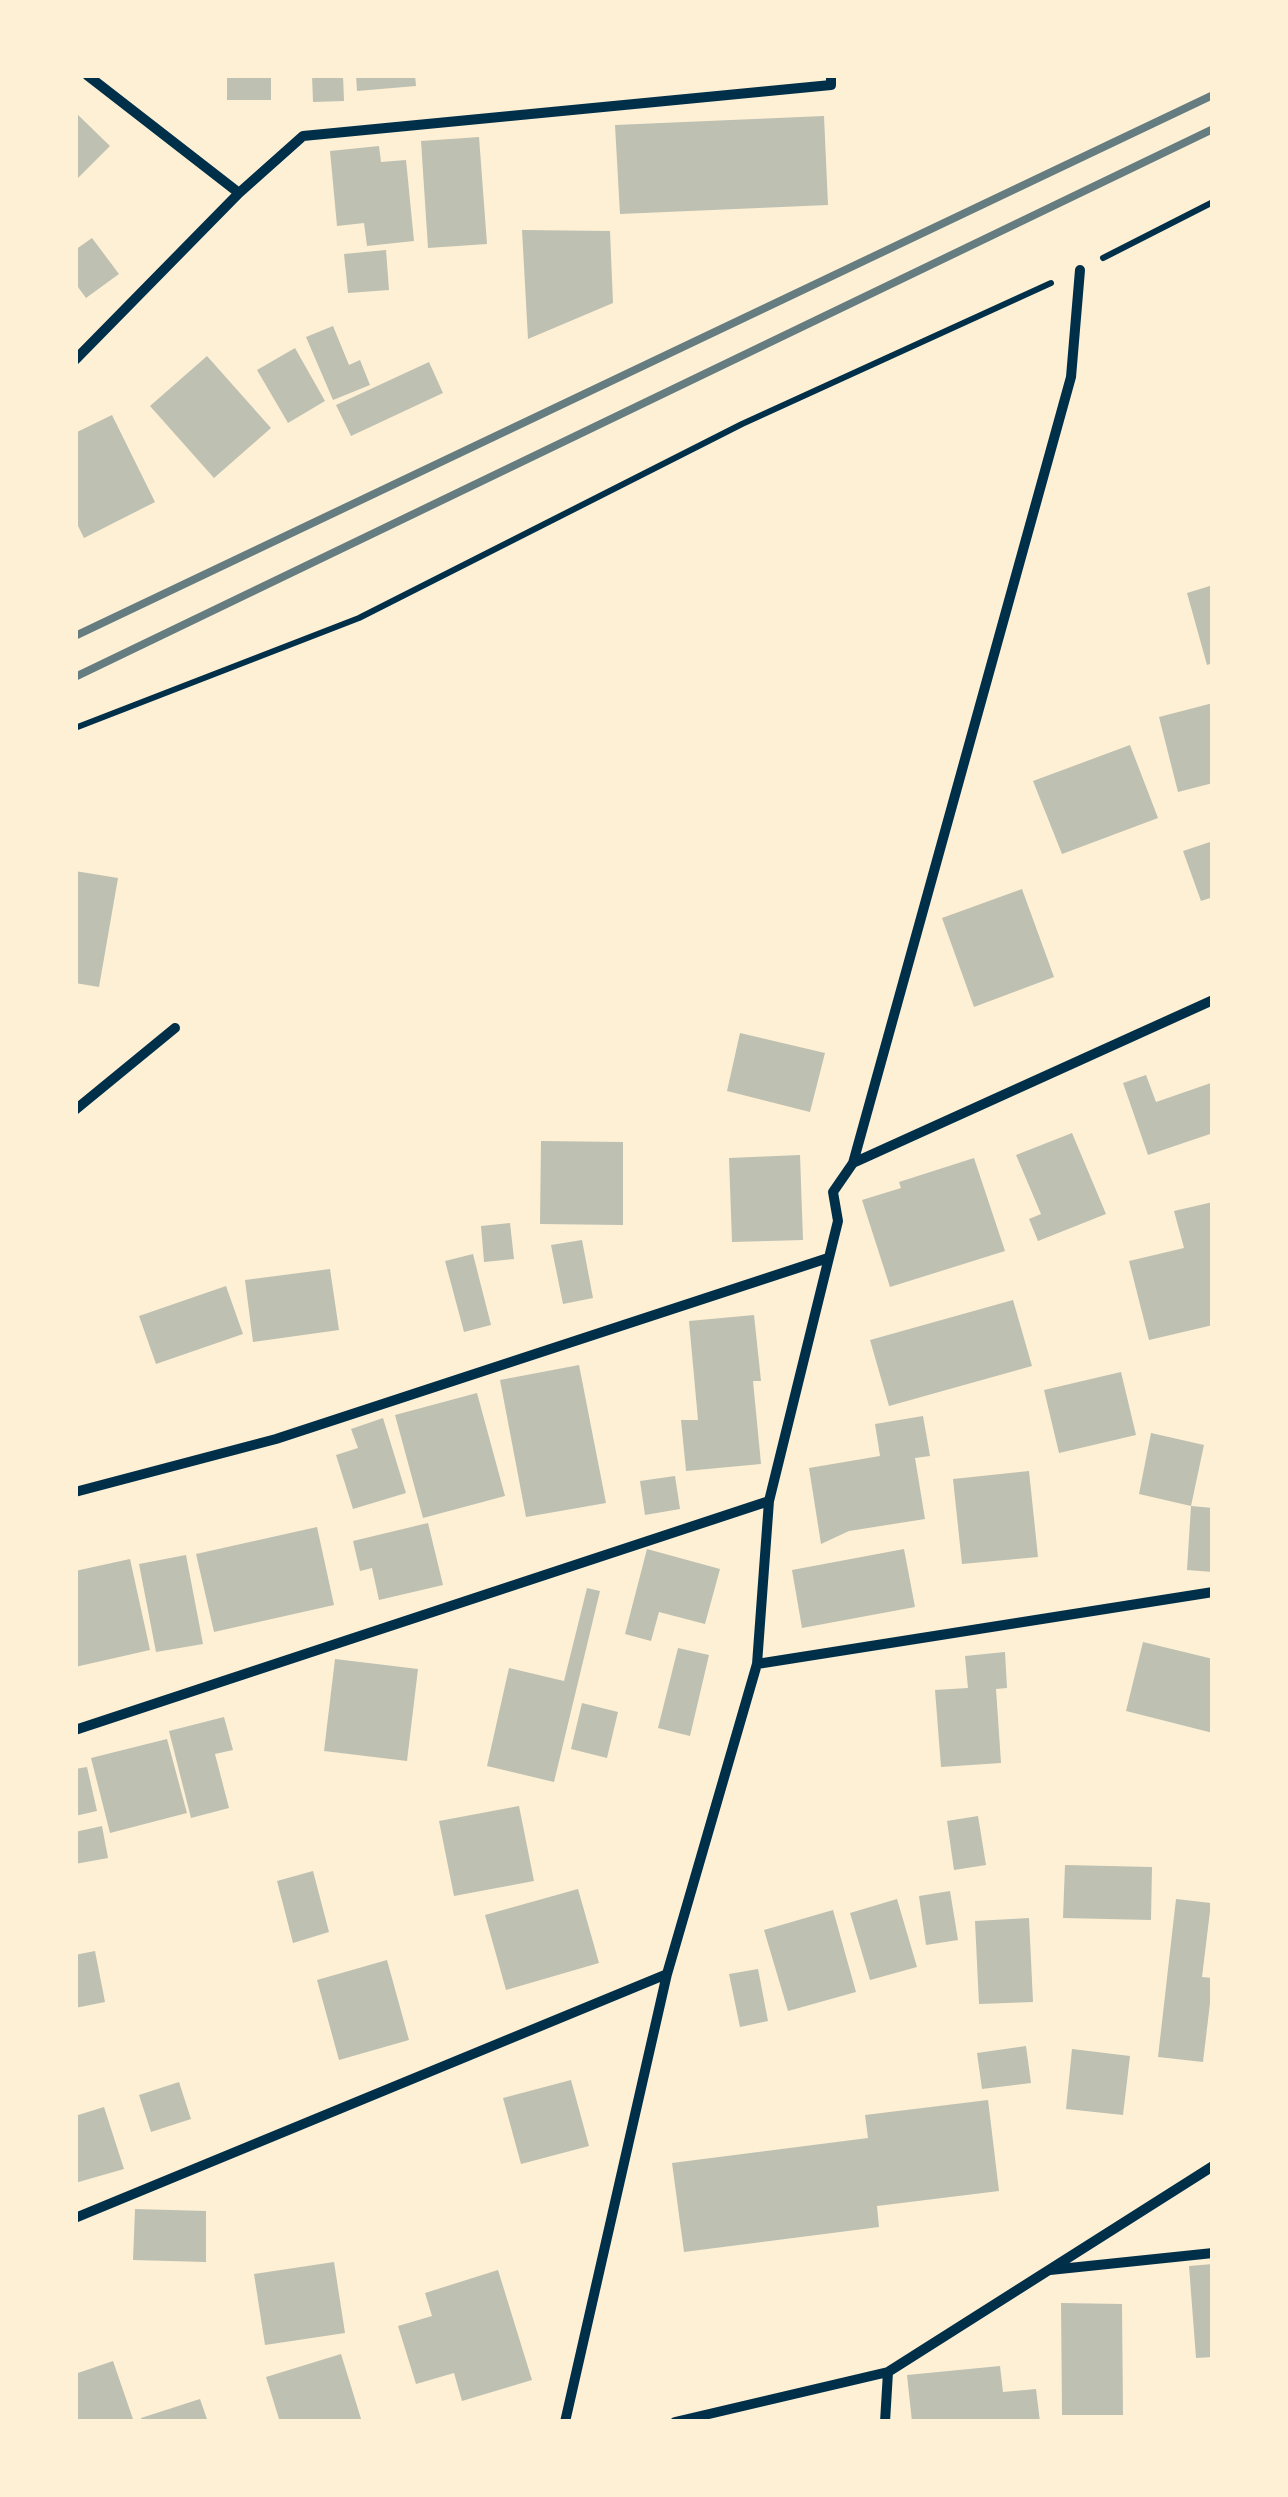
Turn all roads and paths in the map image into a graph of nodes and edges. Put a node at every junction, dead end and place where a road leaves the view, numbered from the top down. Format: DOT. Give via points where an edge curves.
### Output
graph roads {
  1 [pos="86,75"];
  2 [pos="830,75"];
  3 [pos="239,192"];
  4 [pos="1213,202"];
  5 [pos="1080,270"];
  6 [pos="75,360"];
  7 [pos="75,728"];
  8 [pos="1213,1000"];
  9 [pos="176,1028"];
  10 [pos="75,1110"];
  11 [pos="852,1163"];
  12 [pos="828,1258"];
  13 [pos="75,1492"];
  14 [pos="769,1501"];
  15 [pos="1213,1592"];
  16 [pos="758,1664"];
  17 [pos="75,1730"];
  18 [pos="666,1974"];
  19 [pos="1213,2166"];
  20 [pos="75,2218"];
  21 [pos="1213,2252"];
  22 [pos="1043,2271"];
  23 [pos="888,2372"];
  24 [pos="565,2422"];
  25 [pos="675,2422"];
  26 [pos="885,2422"];
  1 -- 3 [label="street"];
  2 -- 3 [label="street" via="831,85 303,136"];
  3 -- 6 [label="street"];
  4 -- 5 [label="path"];
  5 -- 7 [label="path" via="742,424 359,618"];
  5 -- 11 [label="street" via="1072,376"];
  8 -- 11 [label="street"];
  9 -- 10 [label="street"];
  11 -- 12 [label="street" via="833,1192 838,1221"];
  12 -- 13 [label="street" via="276,1439"];
  12 -- 14 [label="street"];
  14 -- 16 [label="street"];
  14 -- 17 [label="street"];
  15 -- 16 [label="street"];
  16 -- 18 [label="street"];
  18 -- 20 [label="street"];
  18 -- 24 [label="street"];
  19 -- 22 [label="street"];
  21 -- 22 [label="street"];
  22 -- 23 [label="street"];
  23 -- 25 [label="street"];
  23 -- 26 [label="street"];
}
